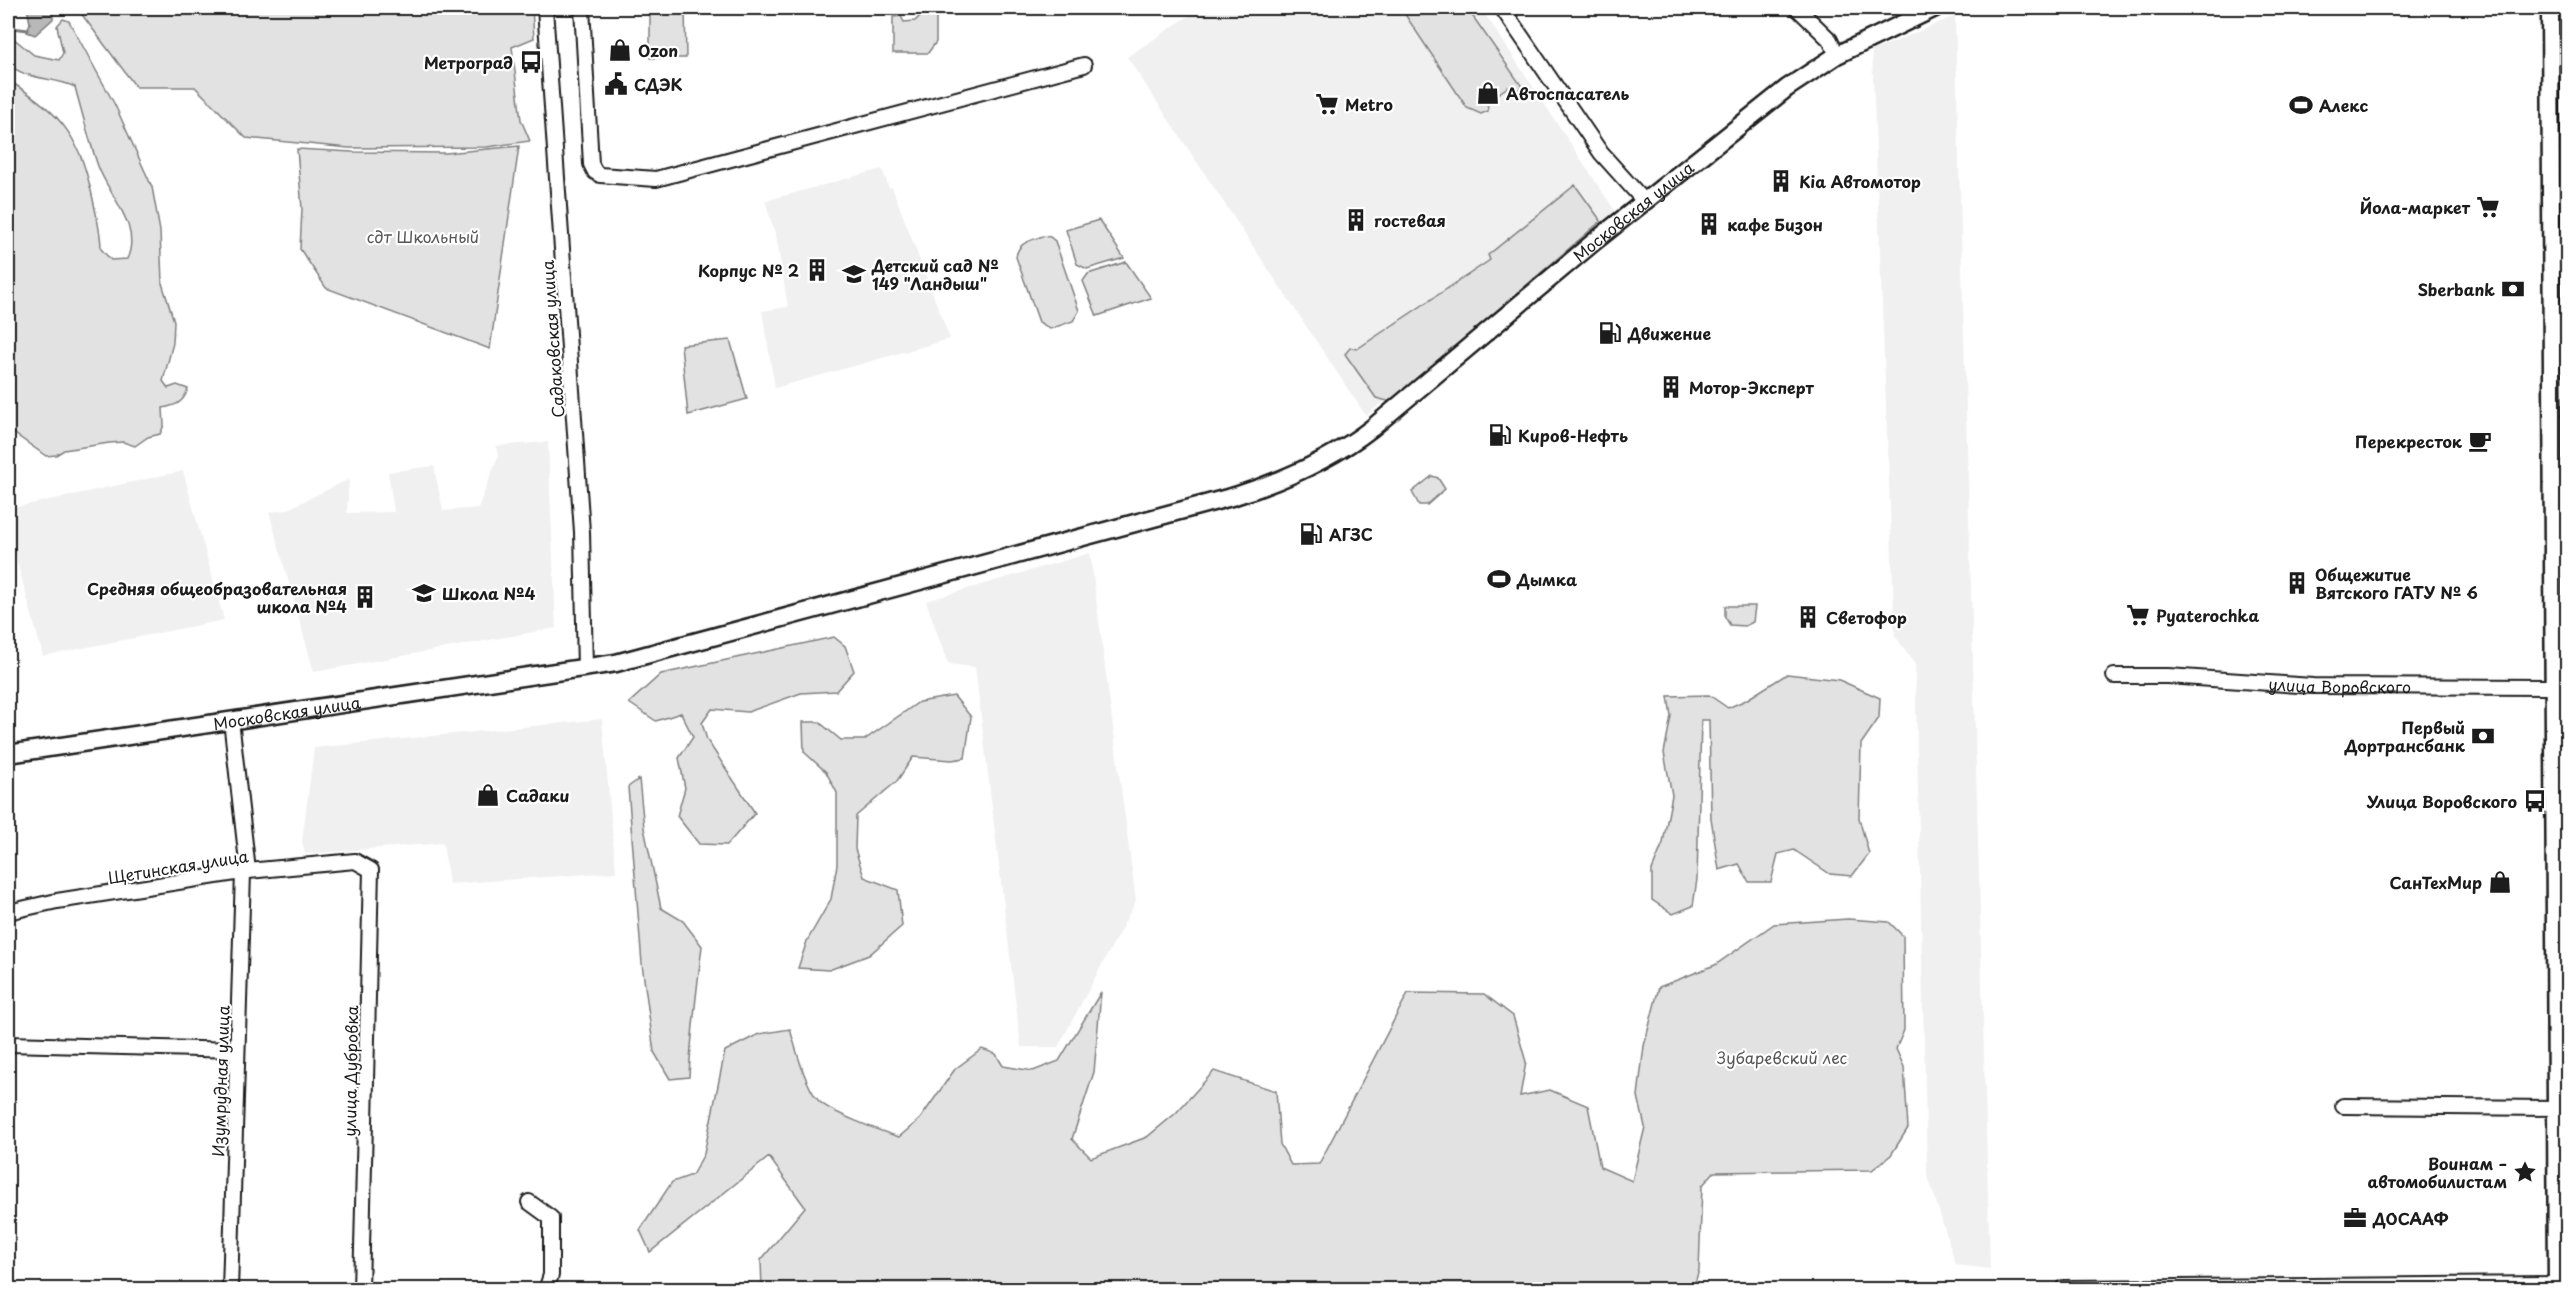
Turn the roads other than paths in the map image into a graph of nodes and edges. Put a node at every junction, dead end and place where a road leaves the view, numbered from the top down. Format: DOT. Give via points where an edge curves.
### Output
graph roads {
  1 [pos="546,8"];
  2 [pos="582,8"];
  3 [pos="1502,8"];
  4 [pos="1797,8"];
  5 [pos="1935,8"];
  6 [pos="2550,8"];
  7 [pos="1837,56"];
  8 [pos="1084,65"];
  9 [pos="1645,202"];
  10 [pos="585,668"];
  11 [pos="2114,676"];
  12 [pos="2560,687"];
  13 [pos="231,720"];
  14 [pos="8,754"];
  15 [pos="355,861"];
  16 [pos="246,872"];
  17 [pos="8,912"];
  18 [pos="8,1044"];
  19 [pos="237,1050"];
  20 [pos="2343,1106"];
  21 [pos="2556,1108"];
  22 [pos="529,1202"];
  23 [pos="2557,1287"];
  24 [pos="2063,1288"];
  25 [pos="230,1290"];
  26 [pos="361,1290"];
  27 [pos="546,1290"];
  1 -- 10 [label="street, Садаковская улица" via="581,521"];
  2 -- 8 [label="street" via="591,164 600,175 656,179"];
  3 -- 9 [label="street" via="1601,153"];
  4 -- 7 [label="street" via="1830,40"];
  5 -- 7 [label="main road, Московская улица"];
  6 -- 12 [label="main road"];
  7 -- 9 [label="main road, Московская улица" via="1787,88"];
  9 -- 10 [label="main road, Московская улица" via="1412,396 1351,444 1305,470 1235,496 616,663"];
  10 -- 13 [label="main road, Московская улица"];
  11 -- 12 [label="street, улица Воровского" via="2313,687"];
  12 -- 21 [label="main road"];
  13 -- 14 [label="main road, Московская улица"];
  13 -- 16 [label="street, Изумрудная улица"];
  15 -- 16 [label="street, Щетинская улица"];
  15 -- 26 [label="street, улица Дубровка" via="370,870"];
  16 -- 17 [label="street, Щетинская улица"];
  16 -- 19 [label="street, Изумрудная улица"];
  18 -- 19 [label="street"];
  19 -- 25 [label="street, Изумрудная улица"];
  20 -- 21 [label="street"];
  21 -- 23 [label="main road"];
  22 -- 27 [label="street" via="551,1218 551,1275"];
  23 -- 24 [label="street"];
}
